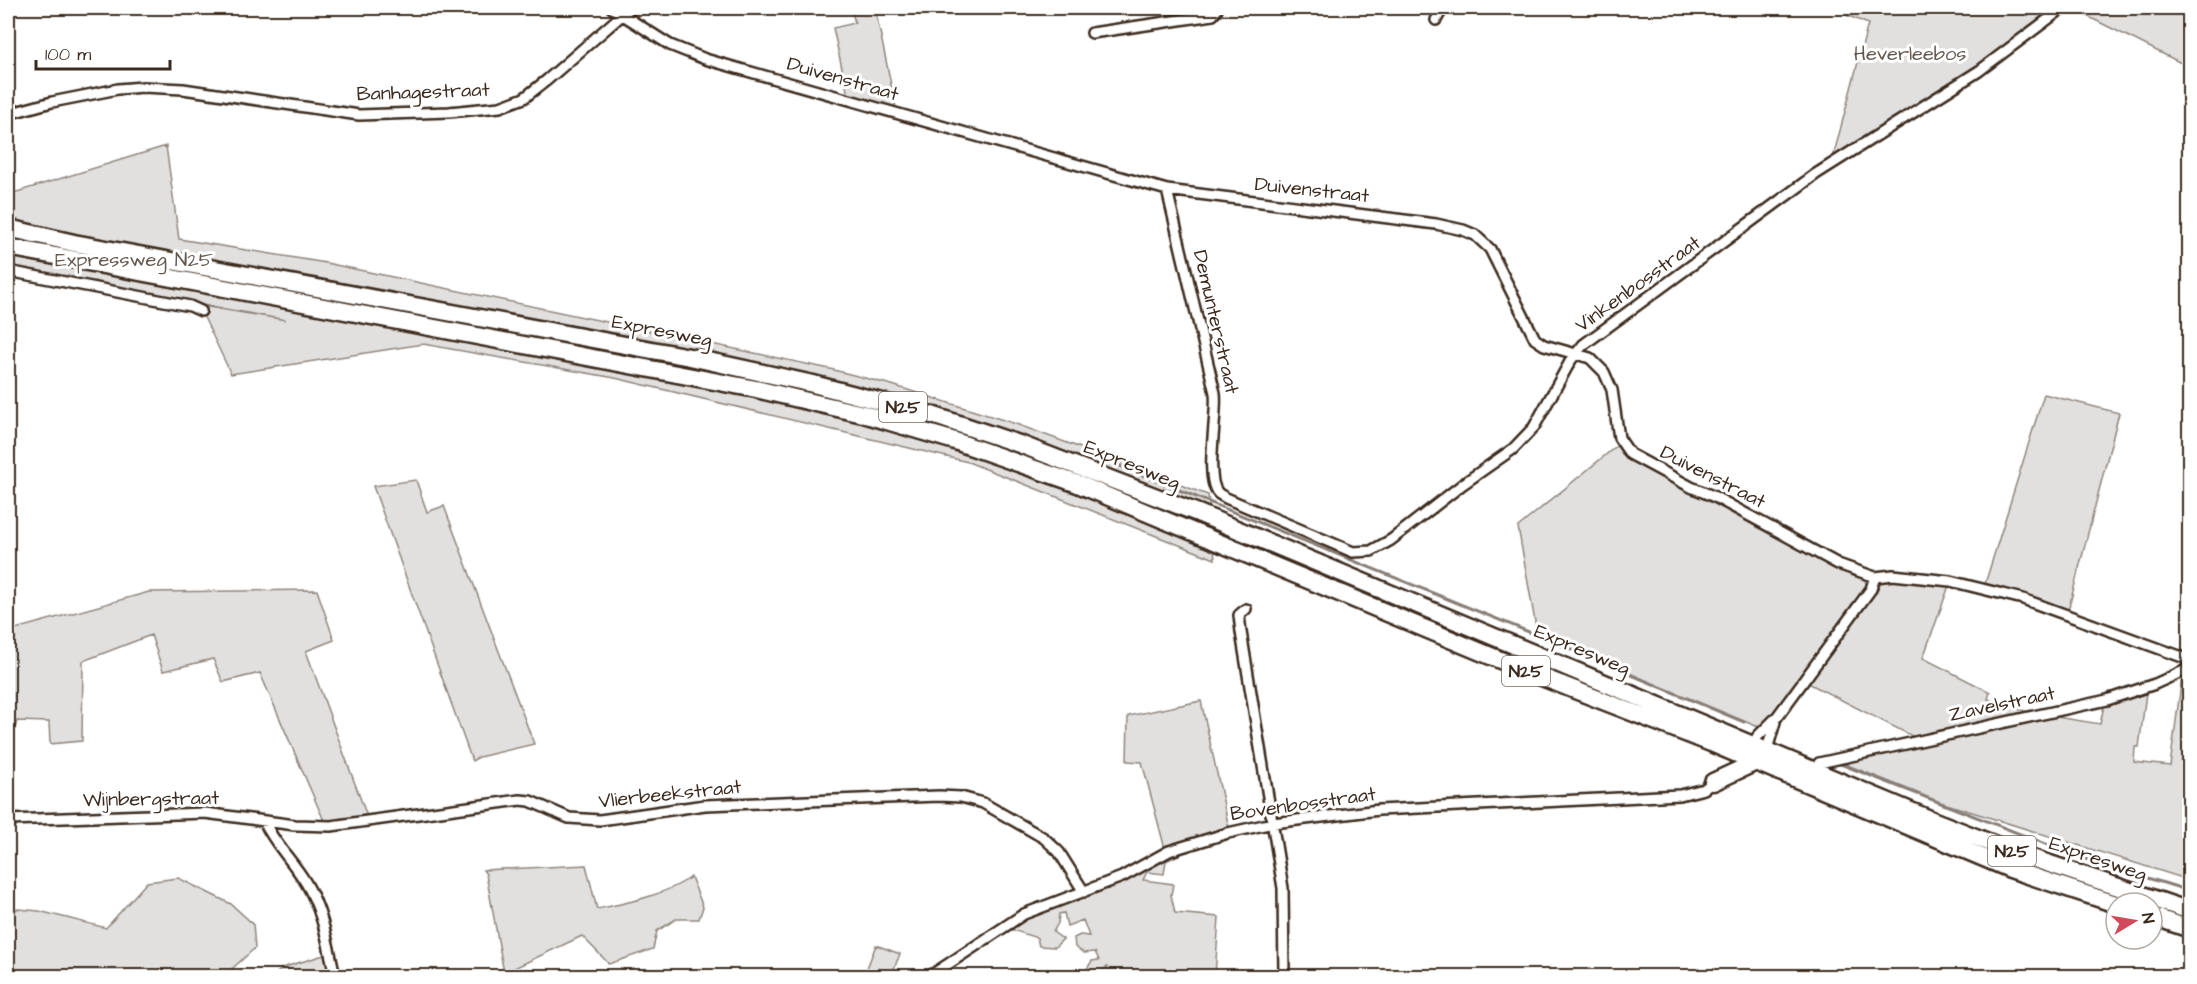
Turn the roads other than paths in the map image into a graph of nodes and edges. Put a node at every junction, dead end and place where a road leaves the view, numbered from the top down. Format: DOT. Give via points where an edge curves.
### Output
graph roads {
  1 [pos="612,8"];
  2 [pos="630,8"];
  3 [pos="1218,8"];
  4 [pos="1443,8"];
  5 [pos="2063,8"];
  6 [pos="621,14"];
  7 [pos="1436,20"];
  8 [pos="1092,33"];
  9 [pos="8,114"];
  10 [pos="1167,190"];
  11 [pos="8,228"];
  12 [pos="8,247"];
  13 [pos="8,271"];
  14 [pos="201,311"];
  15 [pos="1576,353"];
  16 [pos="1211,463"];
  17 [pos="1875,577"];
  18 [pos="1246,609"];
  19 [pos="2188,669"];
  20 [pos="1761,744"];
  21 [pos="1719,747"];
  22 [pos="1756,762"];
  23 [pos="1819,763"];
  24 [pos="1713,782"];
  25 [pos="8,820"];
  26 [pos="264,821"];
  27 [pos="1273,823"];
  28 [pos="1084,892"];
  29 [pos="2104,900"];
  30 [pos="2190,911"];
  31 [pos="2164,920"];
  32 [pos="2190,929"];
  33 [pos="335,976"];
  34 [pos="930,976"];
  35 [pos="1284,976"];
  1 -- 6 [label="street, Duivenstraat"];
  2 -- 6 [label="street, Banhagestraat"];
  3 -- 8 [label="street" via="1213,15"];
  4 -- 7 [label="street"];
  5 -- 15 [label="street, Vinkenbosstraat" via="1979,71 1816,174"];
  6 -- 9 [label="street, Banhagestraat" via="524,98 500,107 359,115 183,89 143,87 52,102"];
  6 -- 10 [label="street, Duivenstraat" via="670,45 705,59"];
  10 -- 15 [label="street, Duivenstraat" via="1464,230 1491,249 1535,339"];
  10 -- 16 [label="street, Demunterstraat" via="1217,405"];
  11 -- 20 [label="highway, Expresweg / N25" via="702,360 932,415 1063,460"];
  12 -- 21 [label="highway, Expresweg / N25" via="745,386 946,438 1134,506"];
  13 -- 14 [label="street"];
  15 -- 16 [label="street, Vinkenbosstraat" via="1525,439 1371,551 1353,552 1226,498 1216,492"];
  15 -- 17 [label="street, Duivenstraat" via="1590,358 1604,372 1612,390 1621,442 1630,454 1829,559"];
  17 -- 19 [label="street, Duivenstraat" via="1950,581 2023,599 2185,658"];
  17 -- 20 [label="street" via="1871,589"];
  18 -- 27 [label="street" via="1239,615 1240,632"];
  19 -- 23 [label="street, Zavelstraat" via="2108,699"];
  20 -- 30 [label="highway, Expresweg / N25" via="2011,851"];
  21 -- 22 [label="highway, Expresweg / N25"];
  21 -- 24 [label="highway" via="1724,762"];
  22 -- 24 [label="highway"];
  22 -- 29 [label="highway, Expresweg / N25" via="2010,868"];
  24 -- 27 [label="street, Bovenbosstraat" via="1704,789 1680,795 1379,810"];
  25 -- 26 [label="street, Wijnbergstraat" via="205,813"];
  26 -- 28 [label="street, Vlierbeekstraat" via="341,826 520,800 569,818 600,820 705,805 961,797 983,803 1044,838 1059,852"];
  26 -- 33 [label="street" via="318,907"];
  27 -- 28 [label="street, Bovenbosstraat" via="1169,851"];
  27 -- 35 [label="street" via="1283,888"];
  28 -- 34 [label="street, Bovenbosstraat" via="1024,914"];
  31 -- 32 [label="highway"];
}
